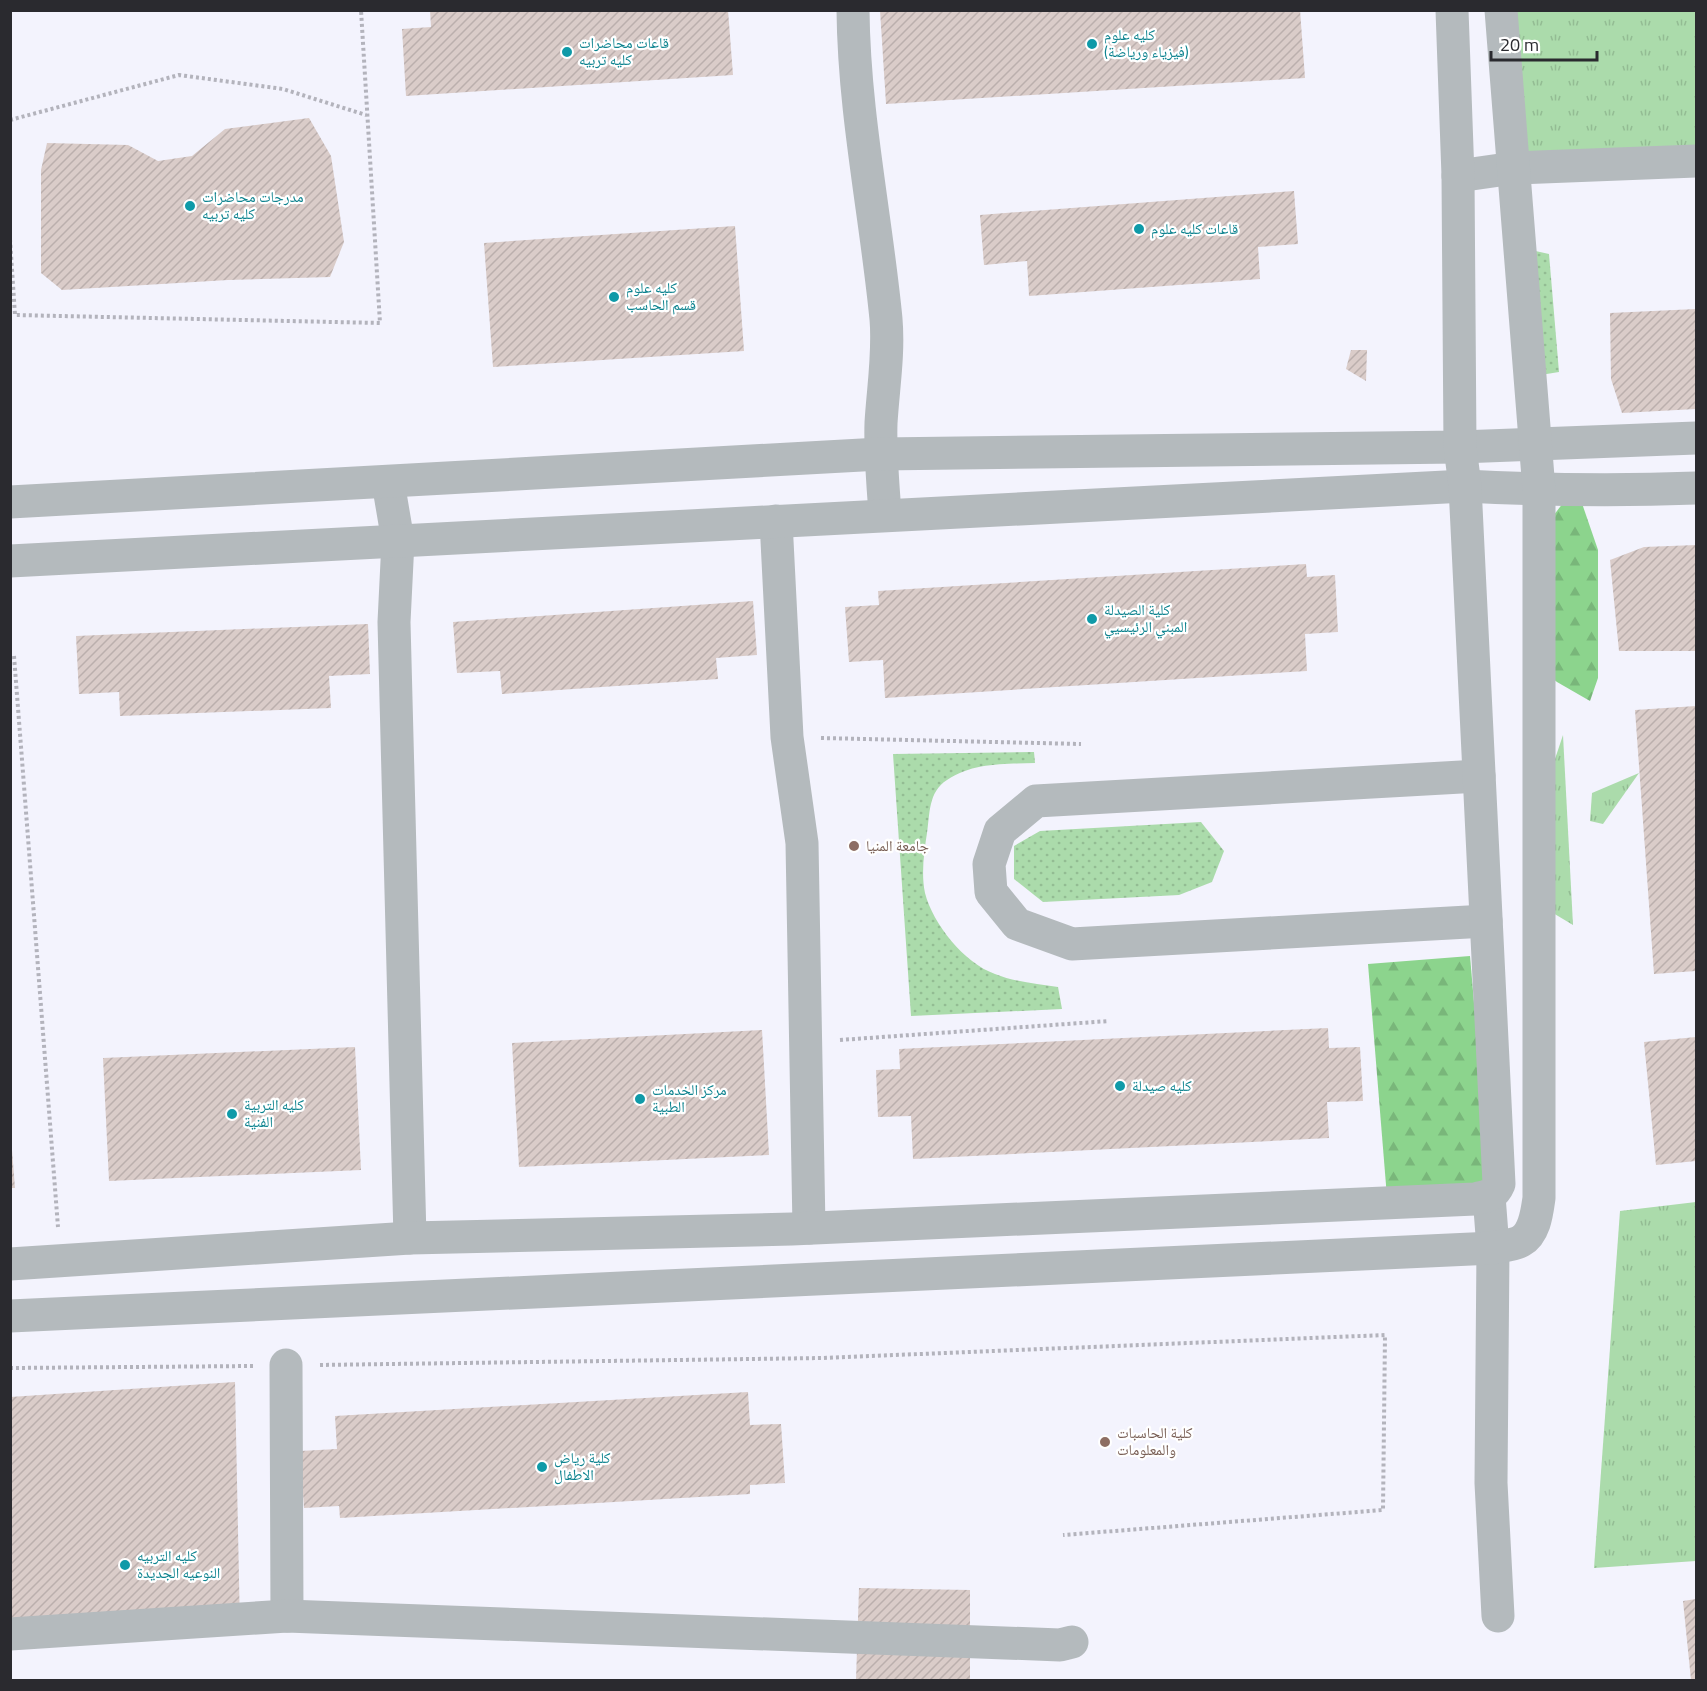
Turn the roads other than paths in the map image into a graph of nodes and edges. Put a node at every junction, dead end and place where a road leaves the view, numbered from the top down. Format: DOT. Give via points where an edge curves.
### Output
graph roads {
  1 [pos="853,10"];
  2 [pos="1452,10"];
  3 [pos="1502,10"];
  4 [pos="1696,161"];
  5 [pos="1514,168"];
  6 [pos="1458,176"];
  7 [pos="1696,438"];
  8 [pos="1534,445"];
  9 [pos="1460,447"];
  10 [pos="880,454"];
  11 [pos="388,482"];
  12 [pos="1465,486"];
  13 [pos="1696,488"];
  14 [pos="1539,490"];
  15 [pos="10,502"];
  16 [pos="885,514"];
  17 [pos="776,521"];
  18 [pos="398,541"];
  19 [pos="10,561"];
  20 [pos="1479,776"];
  21 [pos="1486,921"];
  22 [pos="1489,1196"];
  23 [pos="809,1228"];
  24 [pos="410,1238"];
  25 [pos="1493,1248"];
  26 [pos="10,1264"];
  27 [pos="10,1316"];
  28 [pos="286,1365"];
  29 [pos="287,1616"];
  30 [pos="1498,1616"];
  31 [pos="10,1634"];
  32 [pos="1072,1642"];
  1 -- 10 [label="street" via="864,162 886,320"];
  2 -- 6 [label="street"];
  3 -- 5 [label="street"];
  4 -- 5 [label="street"];
  5 -- 6 [label="street"];
  5 -- 8 [label="street"];
  6 -- 9 [label="street"];
  7 -- 8 [label="street"];
  8 -- 9 [label="street"];
  8 -- 14 [label="street"];
  9 -- 10 [label="street"];
  9 -- 12 [label="street"];
  10 -- 11 [label="street"];
  10 -- 16 [label="street"];
  11 -- 15 [label="street"];
  11 -- 18 [label="street"];
  12 -- 14 [label="street"];
  12 -- 16 [label="street"];
  12 -- 20 [label="street"];
  13 -- 14 [label="street"];
  14 -- 25 [label="street" via="1539,1198 1531,1230 1521,1241"];
  16 -- 17 [label="street"];
  17 -- 18 [label="street"];
  17 -- 23 [label="street" via="787,737 802,843"];
  18 -- 19 [label="street"];
  18 -- 24 [label="street" via="394,622"];
  20 -- 21 [label="street"];
  20 -- 21 [label="street" via="1036,801 1000,831 989,864 991,892 1017,924 1072,944"];
  21 -- 22 [label="street" via="1499,1184"];
  22 -- 23 [label="street"];
  22 -- 25 [label="street"];
  23 -- 24 [label="street"];
  24 -- 26 [label="street"];
  25 -- 27 [label="street"];
  25 -- 30 [label="street" via="1491,1483"];
  28 -- 29 [label="street"];
  29 -- 31 [label="street"];
  29 -- 32 [label="street" via="1060,1645"];
}
